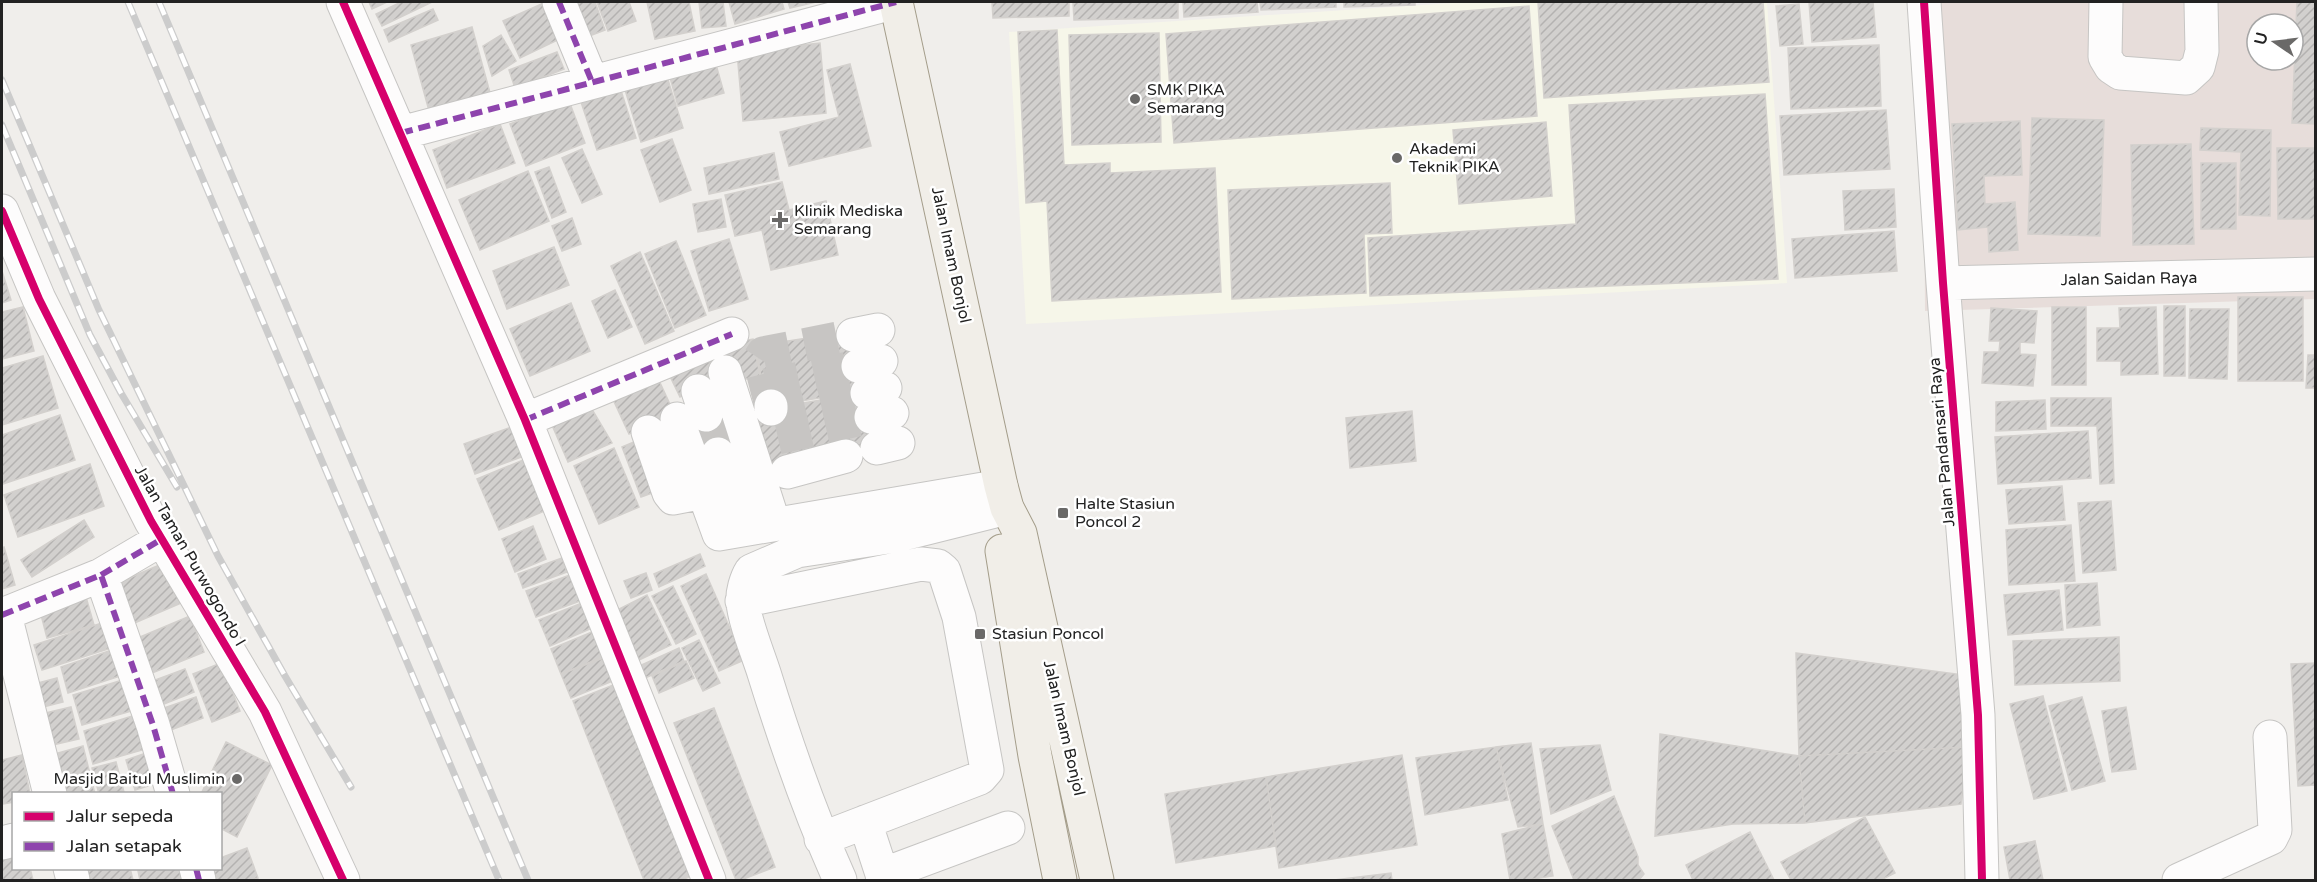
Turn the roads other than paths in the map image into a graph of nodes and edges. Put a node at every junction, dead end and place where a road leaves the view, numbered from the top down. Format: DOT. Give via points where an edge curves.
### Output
graph roads {
  1 [pos="344,2"];
  2 [pos="559,2"];
  3 [pos="896,2"];
  4 [pos="1924,2"];
  5 [pos="2106,2"];
  6 [pos="2201,2"];
  7 [pos="592,82"];
  8 [pos="400,133"];
  9 [pos="2,211"];
  10 [pos="2316,274"];
  11 [pos="1943,283"];
  12 [pos="732,334"];
  13 [pos="726,372"];
  14 [pos="873,395"];
  15 [pos="682,414"];
  16 [pos="525,420"];
  17 [pos="718,454"];
  18 [pos="1002,489"];
  19 [pos="757,521"];
  20 [pos="162,539"];
  21 [pos="101,575"];
  22 [pos="742,601"];
  23 [pos="3,615"];
  24 [pos="2270,737"];
  25 [pos="49,792"];
  26 [pos="172,792"];
  27 [pos="865,822"];
  28 [pos="1008,828"];
  29 [pos="821,839"];
  30 [pos="883,878"];
  31 [pos="343,880"];
  32 [pos="709,880"];
  33 [pos="840,880"];
  34 [pos="1059,880"];
  35 [pos="1097,880"];
  36 [pos="1982,880"];
  37 [pos="2179,880"];
  1 -- 8 [label="street"];
  2 -- 7 [label="street"];
  3 -- 7 [label="street"];
  3 -- 18 [label="main road, Jalan Imam Bonjol"];
  4 -- 11 [label="street, Jalan Pandansari Raya"];
  5 -- 6 [label="street" via="2105,57 2111,67 2120,73 2186,78 2198,67 2202,51"];
  7 -- 8 [label="street"];
  8 -- 16 [label="street"];
  9 -- 20 [label="street, Jalan Taman Purwogondo I" via="39,299"];
  10 -- 11 [label="street, Jalan Saidan Raya"];
  11 -- 36 [label="street, Jalan Pandansari Raya" via="1978,715"];
  12 -- 16 [label="street"];
  13 -- 19 [label="street"];
  14 -- 19 [label="street" via="787,470"];
  15 -- 19 [label="street" via="704,492"];
  16 -- 32 [label="street"];
  17 -- 19 [label="street"];
  18 -- 19 [label="street"];
  18 -- 22 [label="street" via="895,536 797,551 752,571"];
  18 -- 34 [label="main road, Jalan Imam Bonjol" via="1000,538"];
  18 -- 35 [label="main road, Jalan Imam Bonjol" via="1020,533"];
  20 -- 21 [label="street"];
  20 -- 31 [label="street, Jalan Taman Purwogondo I" via="266,712"];
  21 -- 23 [label="street"];
  21 -- 26 [label="street"];
  22 -- 27 [label="street" via="921,564 938,566 944,571 958,617 987,770 980,778"];
  22 -- 29 [label="street" via="792,762"];
  23 -- 25 [label="street"];
  24 -- 37 [label="street" via="2275,830 2271,838"];
  27 -- 29 [label="street"];
  27 -- 30 [label="street"];
  28 -- 30 [label="street"];
  29 -- 33 [label="street"];
}
